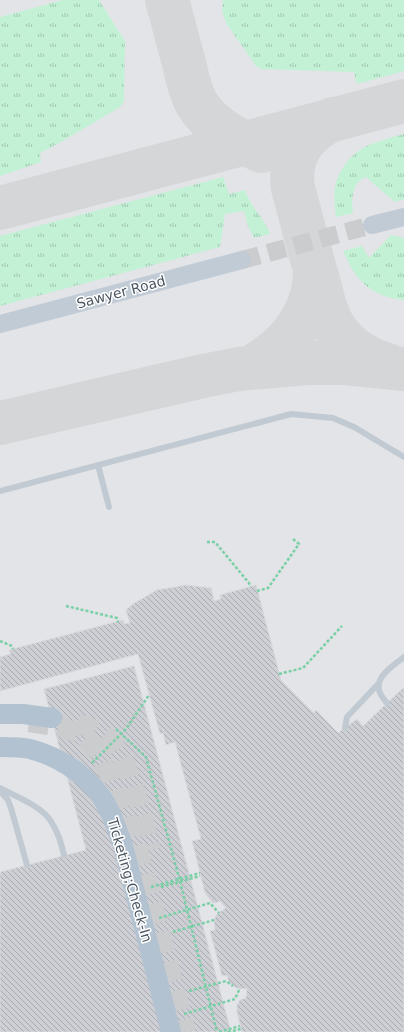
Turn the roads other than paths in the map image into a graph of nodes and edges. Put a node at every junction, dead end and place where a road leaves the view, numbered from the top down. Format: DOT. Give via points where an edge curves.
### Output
graph roads {
  1 [pos="404,217"];
  2 [pos="372,226"];
  3 [pos="242,260"];
  4 [pos="0,324"];
  5 [pos="404,457"];
  6 [pos="98,465"];
  7 [pos="0,491"];
  8 [pos="109,507"];
  9 [pos="404,657"];
  10 [pos="379,682"];
  11 [pos="387,703"];
  12 [pos="0,714"];
  13 [pos="52,718"];
  14 [pos="345,728"];
  15 [pos="0,747"];
  16 [pos="0,789"];
  17 [pos="64,855"];
  18 [pos="27,865"];
  19 [pos="170,1025"];
  1 -- 2 [label="street"];
  3 -- 4 [label="street, Sawyer Road"];
  5 -- 6 [label="lane" via="354,427 333,418 292,414"];
  6 -- 7 [label="lane"];
  6 -- 8 [label="lane"];
  9 -- 10 [label="lane"];
  10 -- 11 [label="lane" via="378,690"];
  10 -- 14 [label="lane" via="347,716"];
  12 -- 13 [label="main road"];
  15 -- 19 [label="main road, Ticketing;Check-In" via="30,749 48,756 80,775 99,793 114,819 123,846"];
  16 -- 17 [label="lane" via="40,810 50,819 59,836"];
  16 -- 18 [label="lane" via="11,808"];
}
